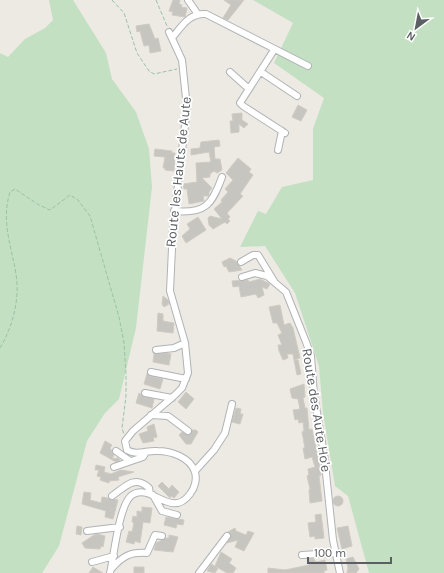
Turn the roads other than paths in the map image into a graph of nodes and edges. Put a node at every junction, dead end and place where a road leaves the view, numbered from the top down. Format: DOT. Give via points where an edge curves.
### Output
graph roads {
  1 [pos="188,0"];
  2 [pos="197,13"];
  3 [pos="274,50"];
  4 [pos="308,66"];
  5 [pos="230,72"];
  6 [pos="261,72"];
  7 [pos="249,89"];
  8 [pos="297,96"];
  9 [pos="278,150"];
  10 [pos="222,177"];
  11 [pos="174,211"];
  12 [pos="241,262"];
  13 [pos="242,277"];
  14 [pos="274,281"];
  15 [pos="185,343"];
  16 [pos="156,350"];
  17 [pos="151,372"];
  18 [pos="186,379"];
  19 [pos="145,393"];
  20 [pos="172,398"];
  21 [pos="232,404"];
  22 [pos="151,416"];
  23 [pos="188,431"];
  24 [pos="116,452"];
  25 [pos="146,452"];
  26 [pos="130,461"];
  27 [pos="114,467"];
  28 [pos="195,471"];
  29 [pos="151,495"];
  30 [pos="112,496"];
  31 [pos="177,515"];
  32 [pos="120,527"];
  33 [pos="87,531"];
  34 [pos="162,536"];
  35 [pos="227,536"];
  36 [pos="335,553"];
  37 [pos="326,554"];
  38 [pos="302,555"];
  39 [pos="114,556"];
  40 [pos="315,557"];
  41 [pos="92,562"];
  42 [pos="111,571"];
  43 [pos="199,573"];
  44 [pos="340,573"];
  1 -- 2 [label="street"];
  2 -- 3 [label="street" via="206,14"];
  2 -- 11 [label="street, Route les Hauts de Aute" via="171,35 182,60 187,108"];
  3 -- 4 [label="street"];
  3 -- 6 [label="street"];
  5 -- 7 [label="street"];
  6 -- 7 [label="street"];
  6 -- 8 [label="street"];
  7 -- 9 [label="street" via="240,103 284,132"];
  10 -- 11 [label="street" via="208,205 203,209"];
  11 -- 15 [label="street, Route les Hauts de Aute" via="170,291"];
  12 -- 14 [label="street" via="258,254"];
  13 -- 14 [label="street, Route des Aute Ho'e" via="260,274"];
  14 -- 36 [label="street, Route des Aute Ho'e" via="286,292 311,356"];
  15 -- 16 [label="street" via="174,348"];
  15 -- 18 [label="street, Route les Hauts de Aute" via="188,373"];
  17 -- 18 [label="street"];
  18 -- 20 [label="street" via="182,388"];
  19 -- 20 [label="street"];
  20 -- 22 [label="street"];
  21 -- 28 [label="street" via="225,433"];
  22 -- 23 [label="street" via="168,416"];
  22 -- 25 [label="street" via="126,438 125,446 130,452"];
  24 -- 26 [label="street"];
  25 -- 26 [label="street" via="142,457"];
  25 -- 28 [label="street" via="178,455"];
  26 -- 27 [label="street"];
  28 -- 29 [label="street" via="196,482 185,500 172,503"];
  29 -- 30 [label="street" via="146,485 135,482 123,486"];
  29 -- 31 [label="street" via="162,511"];
  29 -- 32 [label="street" via="138,492 129,498 124,506"];
  32 -- 33 [label="street"];
  32 -- 39 [label="street"];
  34 -- 42 [label="street" via="155,535 147,553 125,555"];
  35 -- 43 [label="street"];
  36 -- 37 [label="street"];
  36 -- 44 [label="street, Route des Aute Ho'e"];
  37 -- 38 [label="street"];
  37 -- 40 [label="street"];
  39 -- 41 [label="street"];
  39 -- 42 [label="street"];
}
